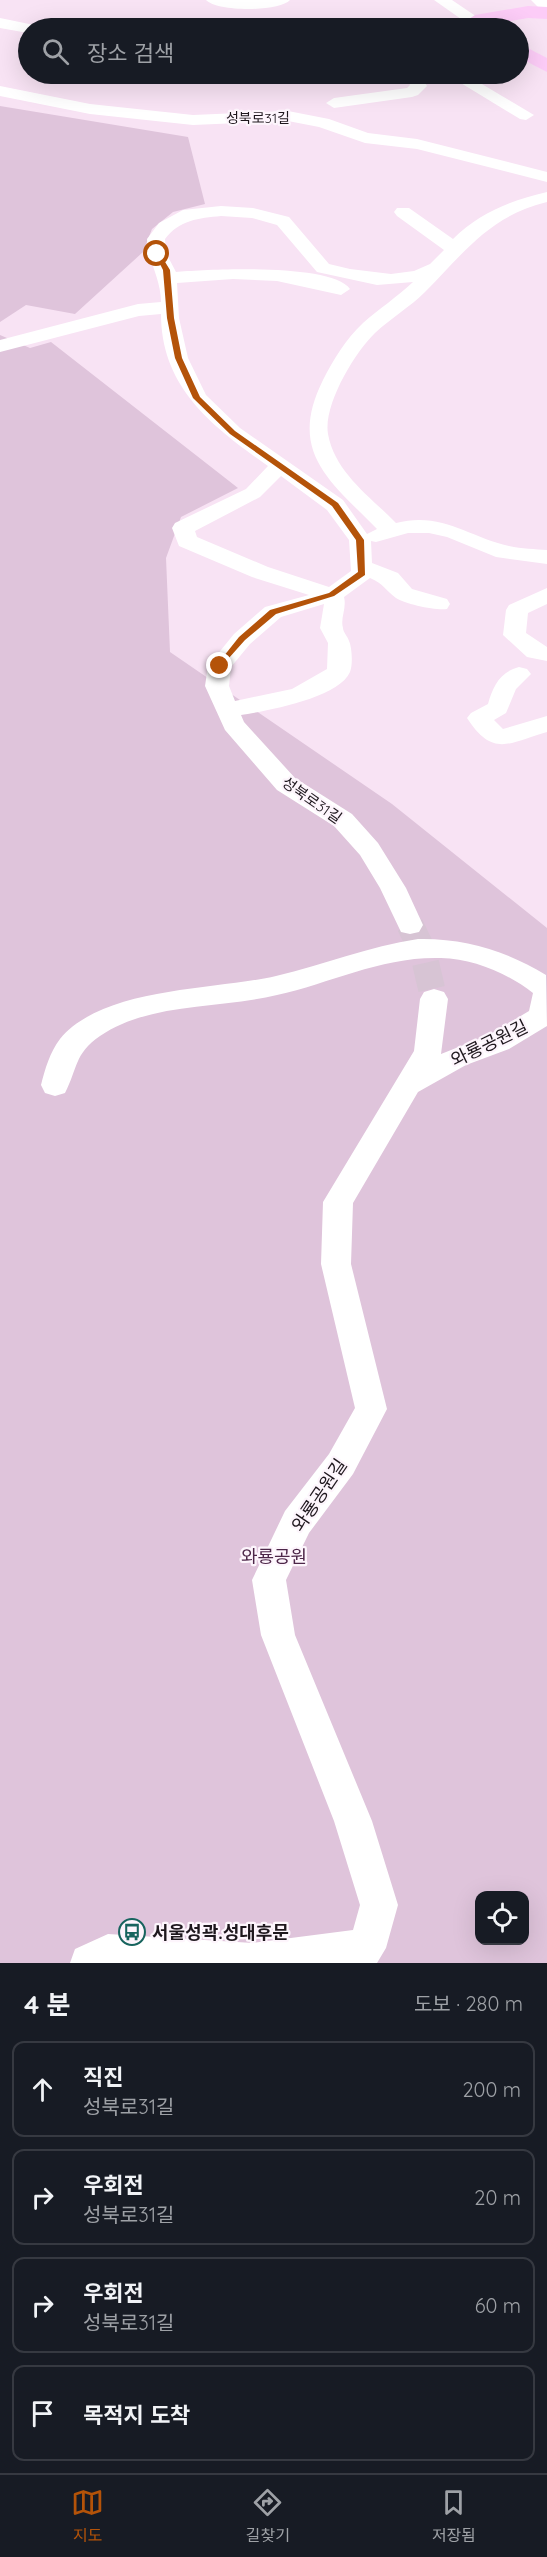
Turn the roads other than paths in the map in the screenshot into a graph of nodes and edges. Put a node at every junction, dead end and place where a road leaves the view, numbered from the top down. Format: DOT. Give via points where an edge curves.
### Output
graph roads {
  1 [pos="214,0"];
  2 [pos="282,0"];
  3 [pos="442,0"];
  4 [pos="539,0"];
  5 [pos="255,2"];
  6 [pos="547,8"];
  7 [pos="547,13"];
  8 [pos="470,18"];
  9 [pos="504,18"];
  10 [pos="0,23"];
  11 [pos="18,26"];
  12 [pos="529,55"];
  13 [pos="547,66"];
  14 [pos="418,84"];
  15 [pos="472,84"];
  16 [pos="0,91"];
  17 [pos="334,103"];
  18 [pos="526,115"];
  19 [pos="547,177"];
  20 [pos="547,197"];
  21 [pos="403,212"];
  22 [pos="454,249"];
  23 [pos="433,270"];
  24 [pos="168,278"];
  25 [pos="409,294"];
  26 [pos="170,307"];
  27 [pos="0,346"];
  28 [pos="279,467"];
  29 [pos="391,531"];
  30 [pos="360,540"];
  31 [pos="547,557"];
  32 [pos="362,567"];
  33 [pos="332,595"];
  34 [pos="547,595"];
  35 [pos="440,604"];
  36 [pos="547,654"];
  37 [pos="519,674"];
  38 [pos="226,710"];
  39 [pos="547,724"];
  40 [pos="410,925"];
  41 [pos="547,991"];
  42 [pos="434,999"];
  43 [pos="55,1085"];
  44 [pos="407,1086"];
  45 [pos="89,1963"];
  1 -- 5 [label="street"];
  2 -- 5 [label="street"];
  3 -- 8 [label="street"];
  4 -- 6 [label="street"];
  7 -- 9 [label="main road" via="520,13"];
  10 -- 11 [label="street"];
  12 -- 13 [label="main road"];
  14 -- 17 [label="street" via="419,90"];
  15 -- 18 [label="street"];
  16 -- 19 [label="street, 성북로31길" via="90,109 193,120 288,116 365,138 417,144"];
  20 -- 22 [label="street" via="493,217"];
  21 -- 22 [label="street"];
  22 -- 23 [label="street"];
  23 -- 24 [label="street" via="395,279 368,280 323,268 283,221 253,213 221,211 189,214 165,227 156,239 157,254"];
  23 -- 25 [label="street" via="424,284"];
  24 -- 25 [label="street" via="243,273 284,275 314,279 344,290"];
  24 -- 26 [label="street"];
  25 -- 29 [label="street" via="351,348 325,399 318,431 336,474"];
  26 -- 27 [label="street" via="138,310"];
  26 -- 28 [label="street" via="178,358 197,398 232,432"];
  28 -- 30 [label="street" via="335,505"];
  28 -- 33 [label="street" via="253,493 183,528 187,541 260,572"];
  29 -- 30 [label="street"];
  29 -- 31 [label="street" via="407,527 440,529 504,552"];
  30 -- 32 [label="street"];
  32 -- 33 [label="street, 성북로31길" via="362,573"];
  32 -- 35 [label="street" via="390,578 404,594"];
  33 -- 38 [label="street, 성북로31길" via="273,612 242,639 220,666 217,686"];
  33 -- 38 [label="street" via="335,605 331,628 339,644 339,671 324,685 290,698"];
  34 -- 36 [label="street" via="517,610 514,635 535,652"];
  37 -- 39 [label="street" via="505,686 498,708 479,718 498,738"];
  38 -- 40 [label="street, 성북로31길" via="233,725 286,784 343,820 369,849"];
  41 -- 43 [label="street, 와룡공원길" via="530,975 466,951 394,951 277,985 126,1012 93,1027 63,1051"];
  41 -- 44 [label="street, 와룡공원길" via="542,1016 499,1042 456,1058"];
  42 -- 44 [label="street" via="428,1052"];
  44 -- 45 [label="street, 와룡공원길" via="338,1202 336,1264 371,1409 341,1464 297,1522 269,1580 278,1635 353,1821 379,1905 367,1948 253,1962 108,1953"];
}
